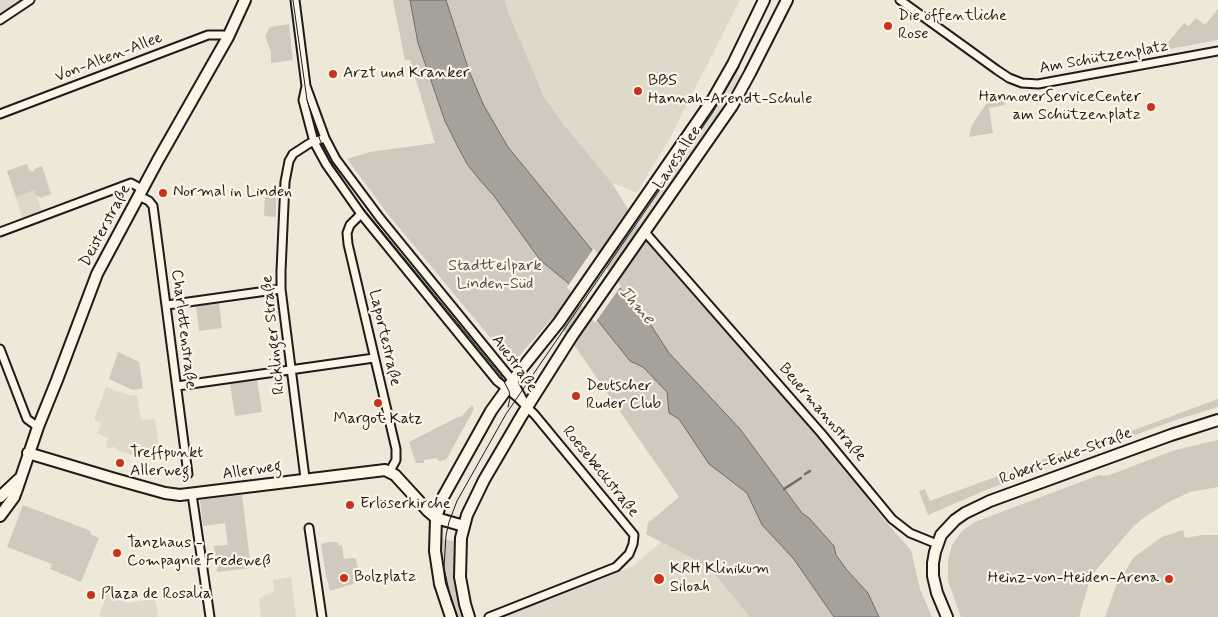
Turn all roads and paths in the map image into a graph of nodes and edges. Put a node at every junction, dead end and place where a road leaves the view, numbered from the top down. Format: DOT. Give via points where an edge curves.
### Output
graph roads {
  1 [pos="30,0"];
  2 [pos="245,0"];
  3 [pos="295,0"];
  4 [pos="764,0"];
  5 [pos="787,0"];
  6 [pos="900,0"];
  7 [pos="0,20"];
  8 [pos="228,37"];
  9 [pos="1218,51"];
  10 [pos="306,86"];
  11 [pos="0,114"];
  12 [pos="325,138"];
  13 [pos="314,142"];
  14 [pos="141,192"];
  15 [pos="361,214"];
  16 [pos="0,232"];
  17 [pos="644,232"];
  18 [pos="281,289"];
  19 [pos="167,305"];
  20 [pos="0,350"];
  21 [pos="374,358"];
  22 [pos="292,370"];
  23 [pos="510,385"];
  24 [pos="177,386"];
  25 [pos="527,407"];
  26 [pos="1218,420"];
  27 [pos="38,427"];
  28 [pos="28,453"];
  29 [pos="390,471"];
  30 [pos="188,474"];
  31 [pos="305,478"];
  32 [pos="20,479"];
  33 [pos="192,494"];
  34 [pos="0,497"];
  35 [pos="0,516"];
  36 [pos="436,518"];
  37 [pos="464,526"];
  38 [pos="309,528"];
  39 [pos="937,544"];
  40 [pos="210,617"];
  41 [pos="322,617"];
  42 [pos="451,617"];
  43 [pos="469,617"];
  44 [pos="488,617"];
  45 [pos="947,617"];
  1 -- 7 [label="street"];
  2 -- 8 [label="street, Deisterstraße"];
  3 -- 10 [label="street"];
  4 -- 23 [label="street, Lavesallee" via="713,99 559,322"];
  5 -- 17 [label="street, Lavesallee" via="732,106"];
  6 -- 9 [label="street, Am Schützenplatz" via="997,70 1022,83 1038,84"];
  8 -- 11 [label="street, Von-Alten-Allee" via="208,35"];
  8 -- 14 [label="street, Deisterstraße"];
  10 -- 12 [label="street"];
  10 -- 13 [label="street" via="303,100"];
  12 -- 13 [label="street, Ricklinger Straße"];
  12 -- 23 [label="street, Auestraße" via="336,159 370,205"];
  13 -- 15 [label="street, Auestraße"];
  13 -- 18 [label="street, Ricklinger Straße" via="297,151 288,166"];
  14 -- 16 [label="street" via="131,183"];
  14 -- 19 [label="street, Charlottenstraße" via="153,206"];
  14 -- 27 [label="street, Deisterstraße" via="97,274"];
  15 -- 21 [label="street, Laportestraße" via="350,225 347,234"];
  15 -- 23 [label="street, Auestraße" via="497,381"];
  17 -- 25 [label="street, Lavesallee"];
  17 -- 39 [label="street, Beuermannstraße" via="821,433 892,519 910,532"];
  18 -- 19 [label="street"];
  18 -- 22 [label="street, Ricklinger Straße"];
  19 -- 24 [label="street, Charlottenstraße"];
  20 -- 27 [label="street" via="27,419"];
  21 -- 22 [label="street"];
  21 -- 29 [label="street, Laportestraße" via="397,456"];
  22 -- 24 [label="street"];
  22 -- 31 [label="street, Ricklinger Straße"];
  23 -- 25 [label="street, Auestraße"];
  23 -- 36 [label="street" via="460,463"];
  24 -- 30 [label="street, Charlottenstraße"];
  25 -- 37 [label="street" via="484,480"];
  25 -- 44 [label="street, Roesebeckstraße" via="634,535 633,544 629,554 616,567"];
  26 -- 39 [label="street, Robert-Enke-Straße" via="990,501 955,520"];
  27 -- 28 [label="street, Deisterstraße"];
  28 -- 32 [label="street, Deisterstraße"];
  28 -- 33 [label="street, Allerweg" via="164,493"];
  29 -- 31 [label="street, Allerweg"];
  29 -- 36 [label="street"];
  31 -- 33 [label="street, Allerweg"];
  32 -- 34 [label="street"];
  32 -- 35 [label="street, Deisterstraße" via="14,497"];
  33 -- 40 [label="street"];
  36 -- 37 [label="street"];
  36 -- 42 [label="street" via="437,569"];
  37 -- 43 [label="street" via="460,577"];
  38 -- 41 [label="street"];
  39 -- 45 [label="street" via="933,576"];
}
